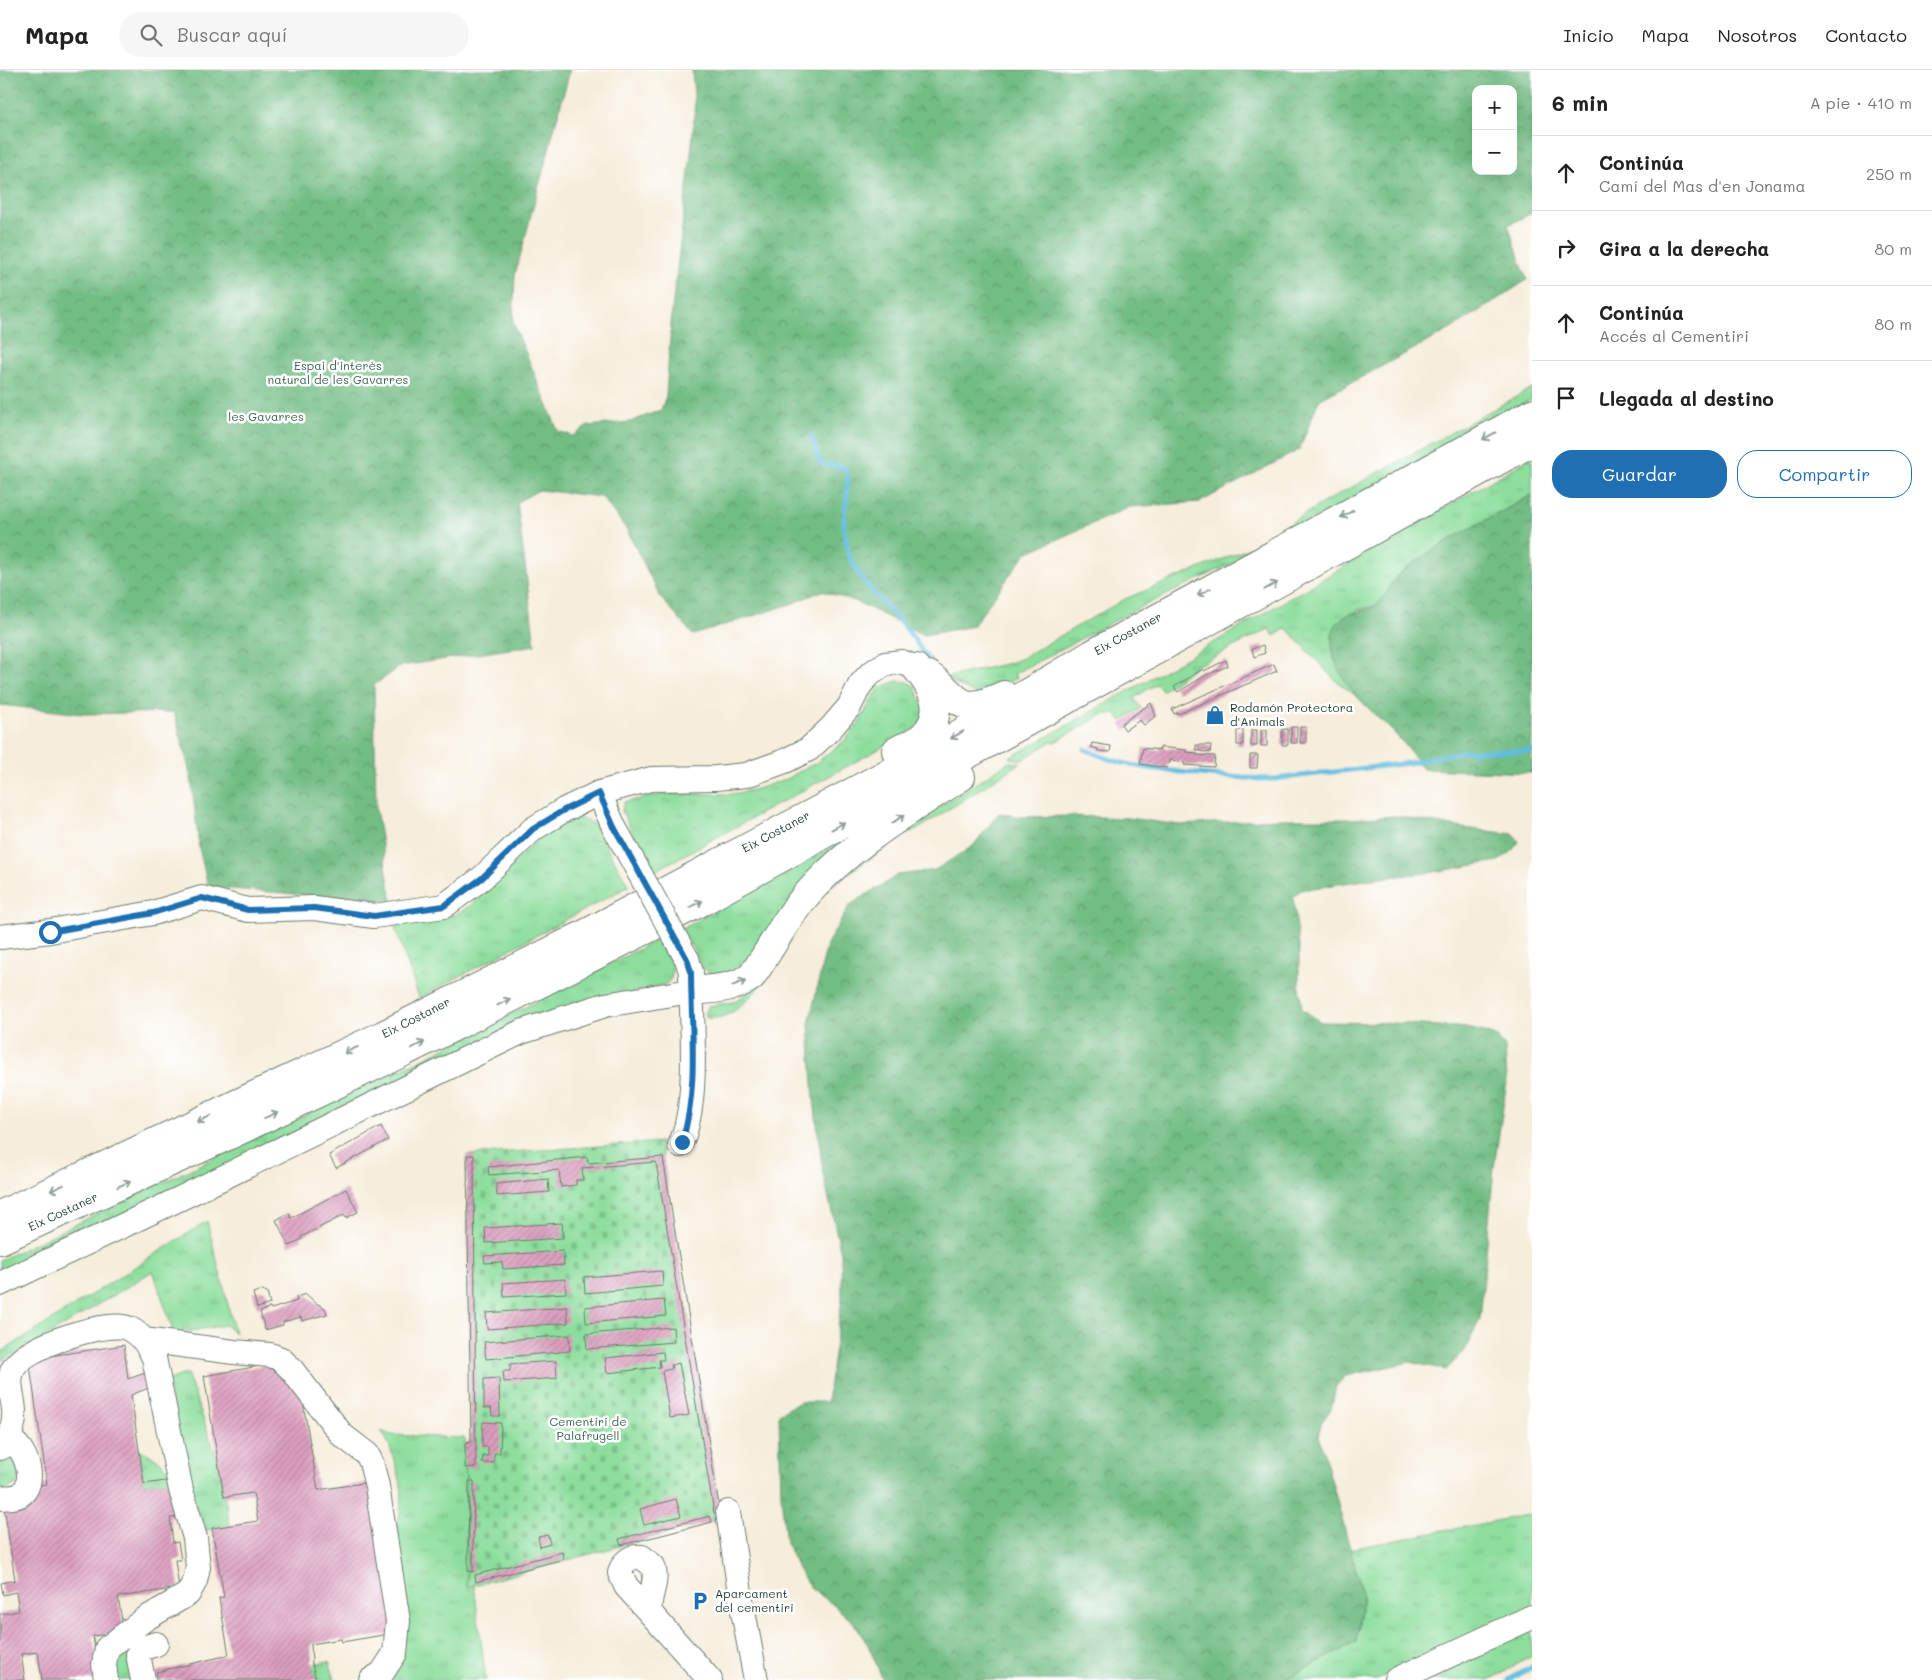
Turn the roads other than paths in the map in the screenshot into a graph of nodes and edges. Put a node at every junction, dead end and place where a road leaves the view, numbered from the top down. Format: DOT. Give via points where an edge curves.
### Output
graph roads {
  1 [pos="1532,413"];
  2 [pos="1532,442"];
  3 [pos="1171,642"];
  4 [pos="1092,654"];
  5 [pos="916,668"];
  6 [pos="599,793"];
  7 [pos="0,937"];
  8 [pos="691,991"];
  9 [pos="458,996"];
  10 [pos="680,1145"];
  11 [pos="0,1215"];
  12 [pos="0,1240"];
  13 [pos="0,1284"];
  14 [pos="144,1340"];
  15 [pos="4,1446"];
  16 [pos="0,1498"];
  17 [pos="728,1512"];
  18 [pos="650,1613"];
  19 [pos="1532,1616"];
  20 [pos="156,1644"];
  21 [pos="106,1680"];
  22 [pos="143,1680"];
  23 [pos="371,1680"];
  24 [pos="710,1680"];
  25 [pos="756,1680"];
  26 [pos="1396,1680"];
  1 -- 4 [label="highway, Eix Costaner, one-way"];
  3 -- 2 [label="highway, Eix Costaner, one-way"];
  8 -- 3 [label="highway, one-way" via="741,984 751,977 800,904 856,849 912,809"];
  12 -- 3 [label="highway, Eix Costaner, one-way" via="406,1051 686,910"];
  4 -- 5 [label="highway" via="988,702 974,705 960,703 936,680"];
  4 -- 9 [label="highway, Eix Costaner, one-way" via="939,746 581,936"];
  5 -- 6 [label="street" via="902,662 885,664 870,674 832,728 810,749 785,761 746,774 651,779"];
  5 -- 9 [label="highway" via="929,684 936,700 935,713 923,736"];
  6 -- 7 [label="street" via="533,829 482,878 444,906 374,916 314,908 248,910 202,898 153,913 50,932"];
  6 -- 8 [label="street, bridge" via="614,827 687,959"];
  8 -- 10 [label="street" via="692,1078 688,1120"];
  8 -- 13 [label="street" via="606,1005 521,1032"];
  9 -- 11 [label="highway, Eix Costaner, one-way" via="374,1039"];
  14 -- 15 [label="street" via="130,1329 113,1326 39,1347 24,1356 11,1373 14,1418"];
  14 -- 21 [label="street" via="155,1364 179,1481 195,1538 198,1566 188,1594 107,1648"];
  14 -- 23 [label="street" via="270,1355 281,1360 342,1435 367,1454 377,1486 398,1620 395,1653 382,1673"];
  15 -- 16 [label="street" via="13,1442 23,1452 29,1478 20,1495"];
  17 -- 25 [label="street"];
  18 -- 24 [label="street"];
  19 -- 26 [label="street"];
  20 -- 22 [label="street" via="143,1648 138,1654"];
}
